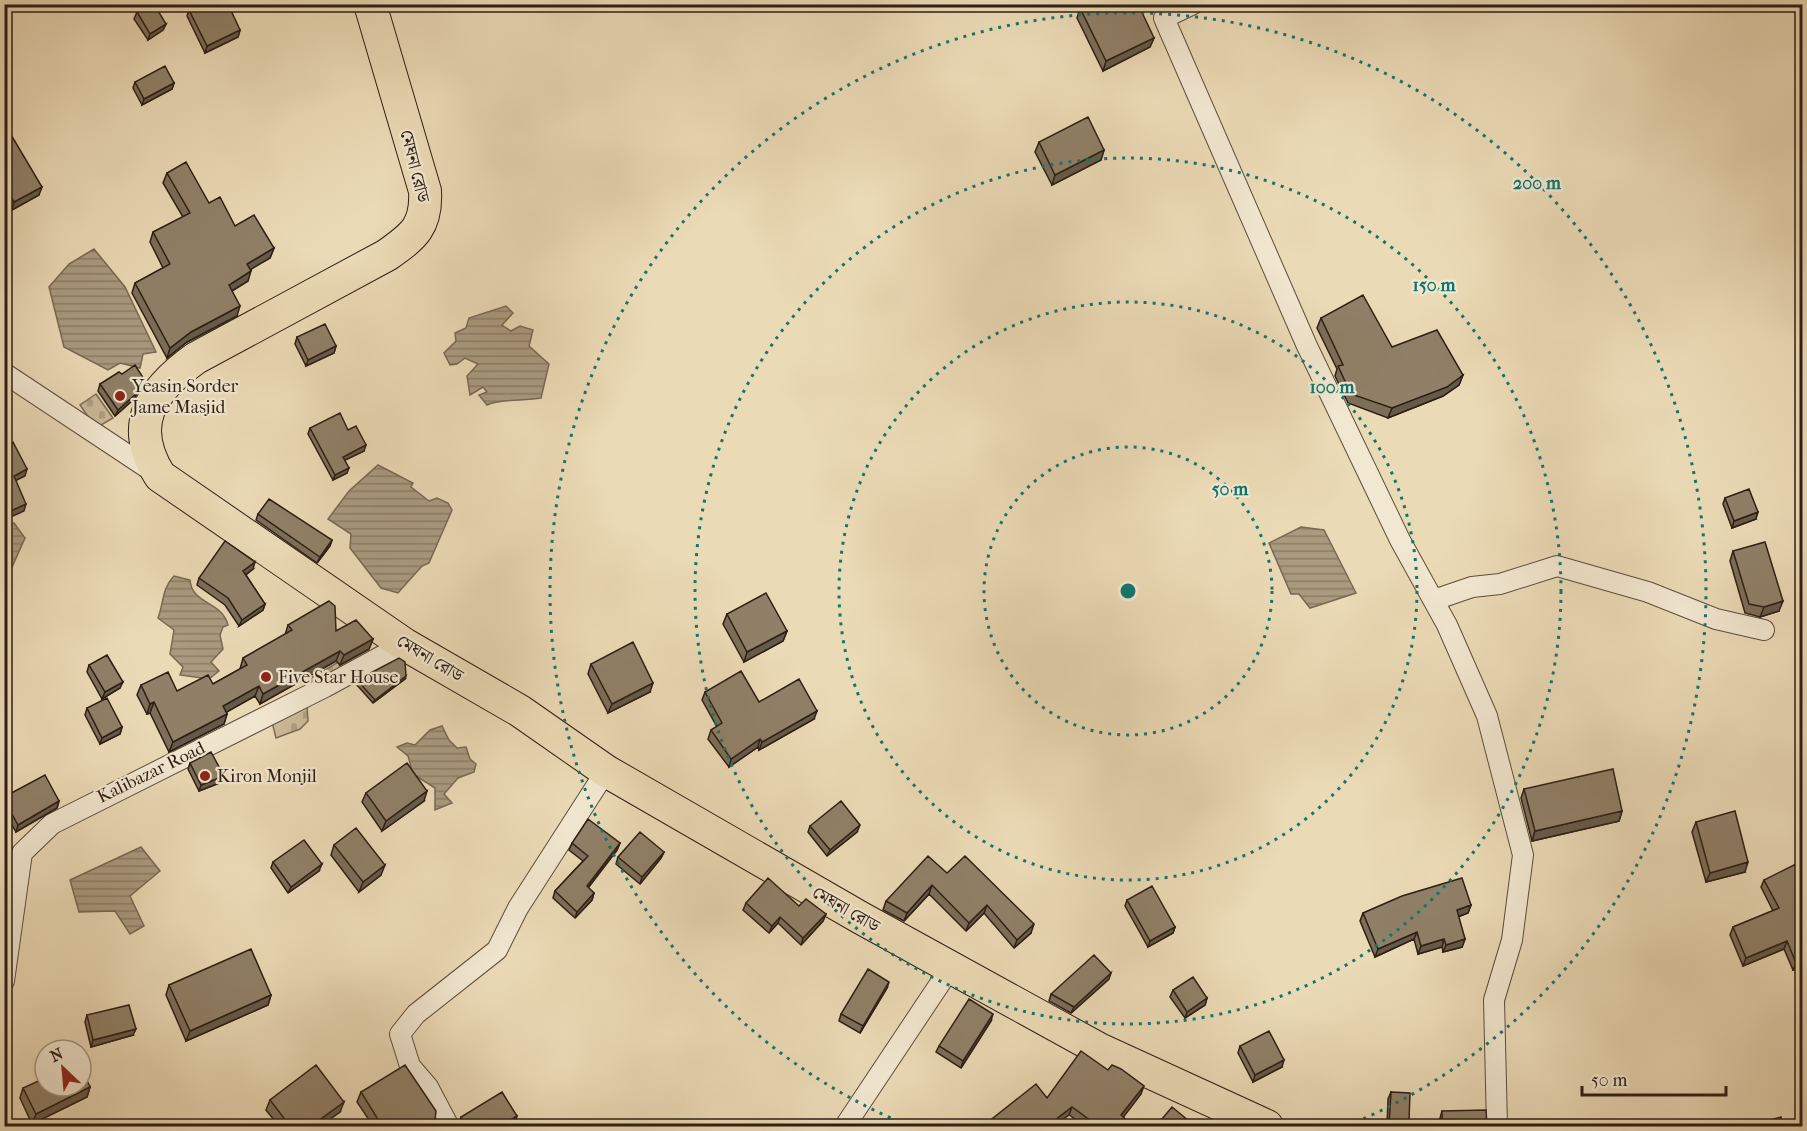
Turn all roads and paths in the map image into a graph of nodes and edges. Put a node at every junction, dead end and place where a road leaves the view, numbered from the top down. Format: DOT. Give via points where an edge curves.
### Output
graph roads {
  1 [pos="370,4"];
  2 [pos="1193,4"];
  3 [pos="4,373"];
  4 [pos="160,476"];
  5 [pos="1434,600"];
  6 [pos="1764,630"];
  7 [pos="404,644"];
  8 [pos="606,771"];
  9 [pos="951,967"];
  10 [pos="4,981"];
  11 [pos="443,1126"];
  12 [pos="845,1126"];
  13 [pos="1267,1126"];
  14 [pos="1497,1126"];
  1 -- 4 [label="main road, মেঘনা রোড" via="425,191 422,223 408,240 387,255 178,371 150,405 144,422 149,458"];
  2 -- 5 [label="street" via="1164,18 1307,346 1400,540"];
  3 -- 4 [label="street"];
  4 -- 7 [label="main road, মেঘনা রোড"];
  5 -- 6 [label="street" via="1557,566 1648,592 1716,619"];
  5 -- 14 [label="street" via="1487,716 1523,855 1512,940 1494,1000"];
  7 -- 8 [label="main road, মেঘনা রোড" via="520,711"];
  7 -- 10 [label="street, Kalibazar Road" via="92,801 33,840 22,853"];
  8 -- 9 [label="main road, মেঘনা রোড"];
  8 -- 11 [label="street" via="518,908 497,950 416,1014 400,1034 410,1066 428,1087 447,1123"];
  9 -- 12 [label="street"];
  9 -- 13 [label="main road, মেঘনা রোড" via="1099,1049"];
}
